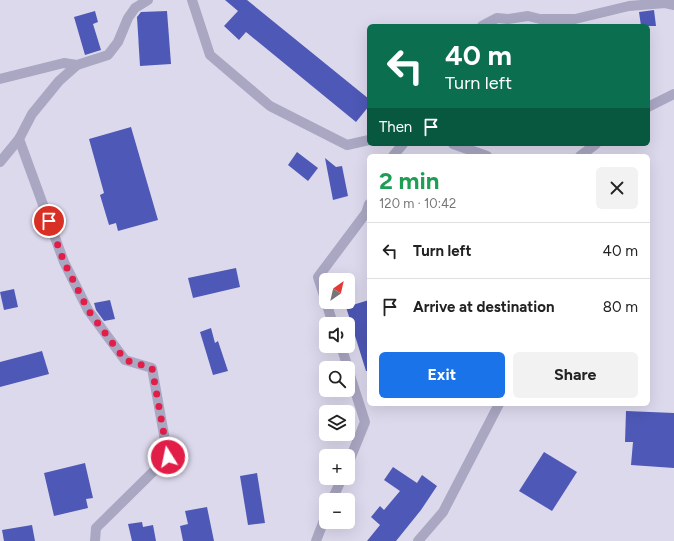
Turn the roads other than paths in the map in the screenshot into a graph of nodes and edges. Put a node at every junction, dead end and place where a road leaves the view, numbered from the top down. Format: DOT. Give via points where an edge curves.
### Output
graph roads {
  1 [pos="148,0"];
  2 [pos="192,0"];
  3 [pos="674,5"];
  4 [pos="486,24"];
  5 [pos="77,66"];
  6 [pos="0,79"];
  7 [pos="674,94"];
  8 [pos="650,106"];
  9 [pos="19,139"];
  10 [pos="367,140"];
  11 [pos="401,146"];
  12 [pos="459,146"];
  13 [pos="593,146"];
  14 [pos="395,154"];
  15 [pos="481,154"];
  16 [pos="583,154"];
  17 [pos="0,162"];
  18 [pos="367,210"];
  19 [pos="321,273"];
  20 [pos="355,390"];
  21 [pos="498,406"];
  22 [pos="354,449"];
  23 [pos="321,529"];
  24 [pos="95,541"];
  25 [pos="316,541"];
  26 [pos="418,541"];
  1 -- 5 [label="street" via="135,8 118,42 108,55"];
  2 -- 10 [label="street" via="210,55 270,106 347,145"];
  3 -- 4 [label="street" via="665,3 629,6 575,20 528,16 497,18"];
  5 -- 6 [label="street" via="64,63"];
  5 -- 9 [label="street" via="59,81 32,114"];
  7 -- 8 [label="street"];
  9 -- 17 [label="street"];
  9 -- 24 [label="street" via="64,262 88,310 125,360 152,368 168,457 96,528"];
  11 -- 14 [label="street"];
  12 -- 15 [label="street"];
  13 -- 16 [label="street"];
  18 -- 19 [label="street"];
  20 -- 22 [label="street" via="365,422"];
  21 -- 26 [label="street" via="443,512"];
  23 -- 25 [label="street"];
}
